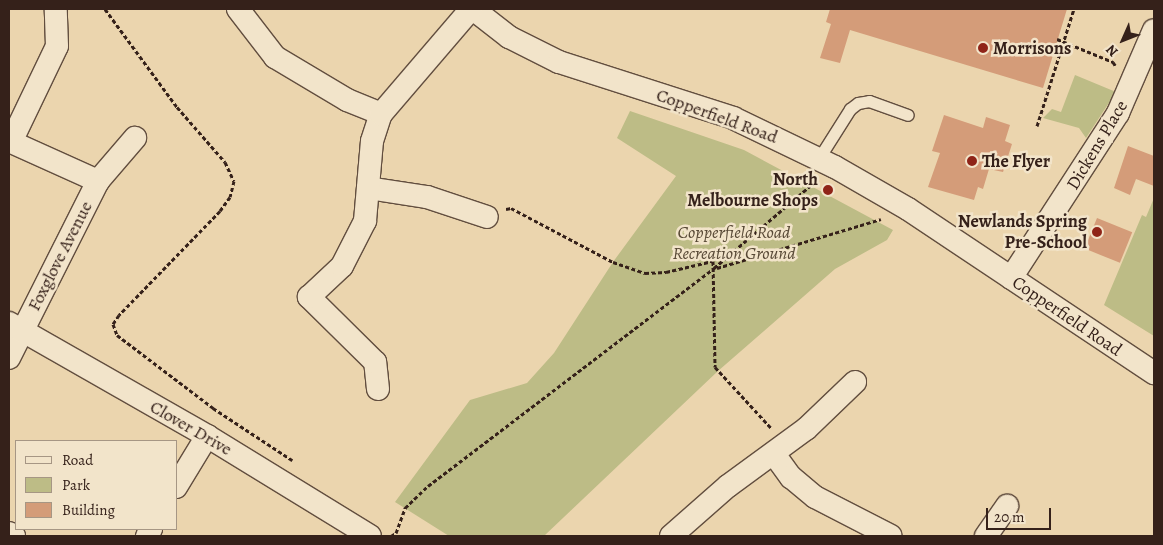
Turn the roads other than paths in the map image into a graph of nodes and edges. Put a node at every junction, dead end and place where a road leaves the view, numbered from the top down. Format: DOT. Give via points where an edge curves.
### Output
graph roads {
  1 [pos="56,9"];
  2 [pos="238,9"];
  3 [pos="472,9"];
  4 [pos="1154,30"];
  5 [pos="381,114"];
  6 [pos="908,115"];
  7 [pos="135,138"];
  8 [pos="10,141"];
  9 [pos="819,158"];
  10 [pos="98,181"];
  11 [pos="368,188"];
  12 [pos="487,217"];
  13 [pos="1011,278"];
  14 [pos="16,327"];
  15 [pos="9,358"];
  16 [pos="1154,373"];
  17 [pos="855,382"];
  18 [pos="378,389"];
  19 [pos="207,436"];
  20 [pos="780,449"];
  21 [pos="178,484"];
  22 [pos="1007,506"];
  23 [pos="379,531"];
  24 [pos="9,533"];
  25 [pos="14,536"];
  26 [pos="671,536"];
  27 [pos="890,536"];
  28 [pos="986,536"];
  1 -- 8 [label="street" via="57,46"];
  2 -- 5 [label="street" via="275,57 347,100"];
  3 -- 5 [label="street"];
  3 -- 9 [label="street, Copperfield Road" via="509,37 559,62 732,118"];
  4 -- 13 [label="street, Dickens Place" via="1132,86 1090,161"];
  5 -- 11 [label="street" via="372,140"];
  6 -- 9 [label="lane" via="869,101 858,103 850,109"];
  7 -- 10 [label="street, Foxglove Avenue"];
  8 -- 10 [label="street, Foxglove Avenue"];
  9 -- 13 [label="street, Copperfield Road" via="908,208"];
  10 -- 14 [label="street, Foxglove Avenue"];
  11 -- 12 [label="street" via="428,197"];
  11 -- 18 [label="street" via="365,221 350,251 342,266 310,297 376,362"];
  13 -- 16 [label="street, Copperfield Road"];
  14 -- 15 [label="street, Foxglove Avenue"];
  14 -- 19 [label="street, Clover Drive"];
  17 -- 20 [label="street"];
  19 -- 21 [label="street"];
  19 -- 23 [label="street, Clover Drive"];
  20 -- 26 [label="street" via="728,486"];
  20 -- 27 [label="street" via="791,476 815,497"];
  22 -- 28 [label="street"];
  24 -- 25 [label="street"];
}
